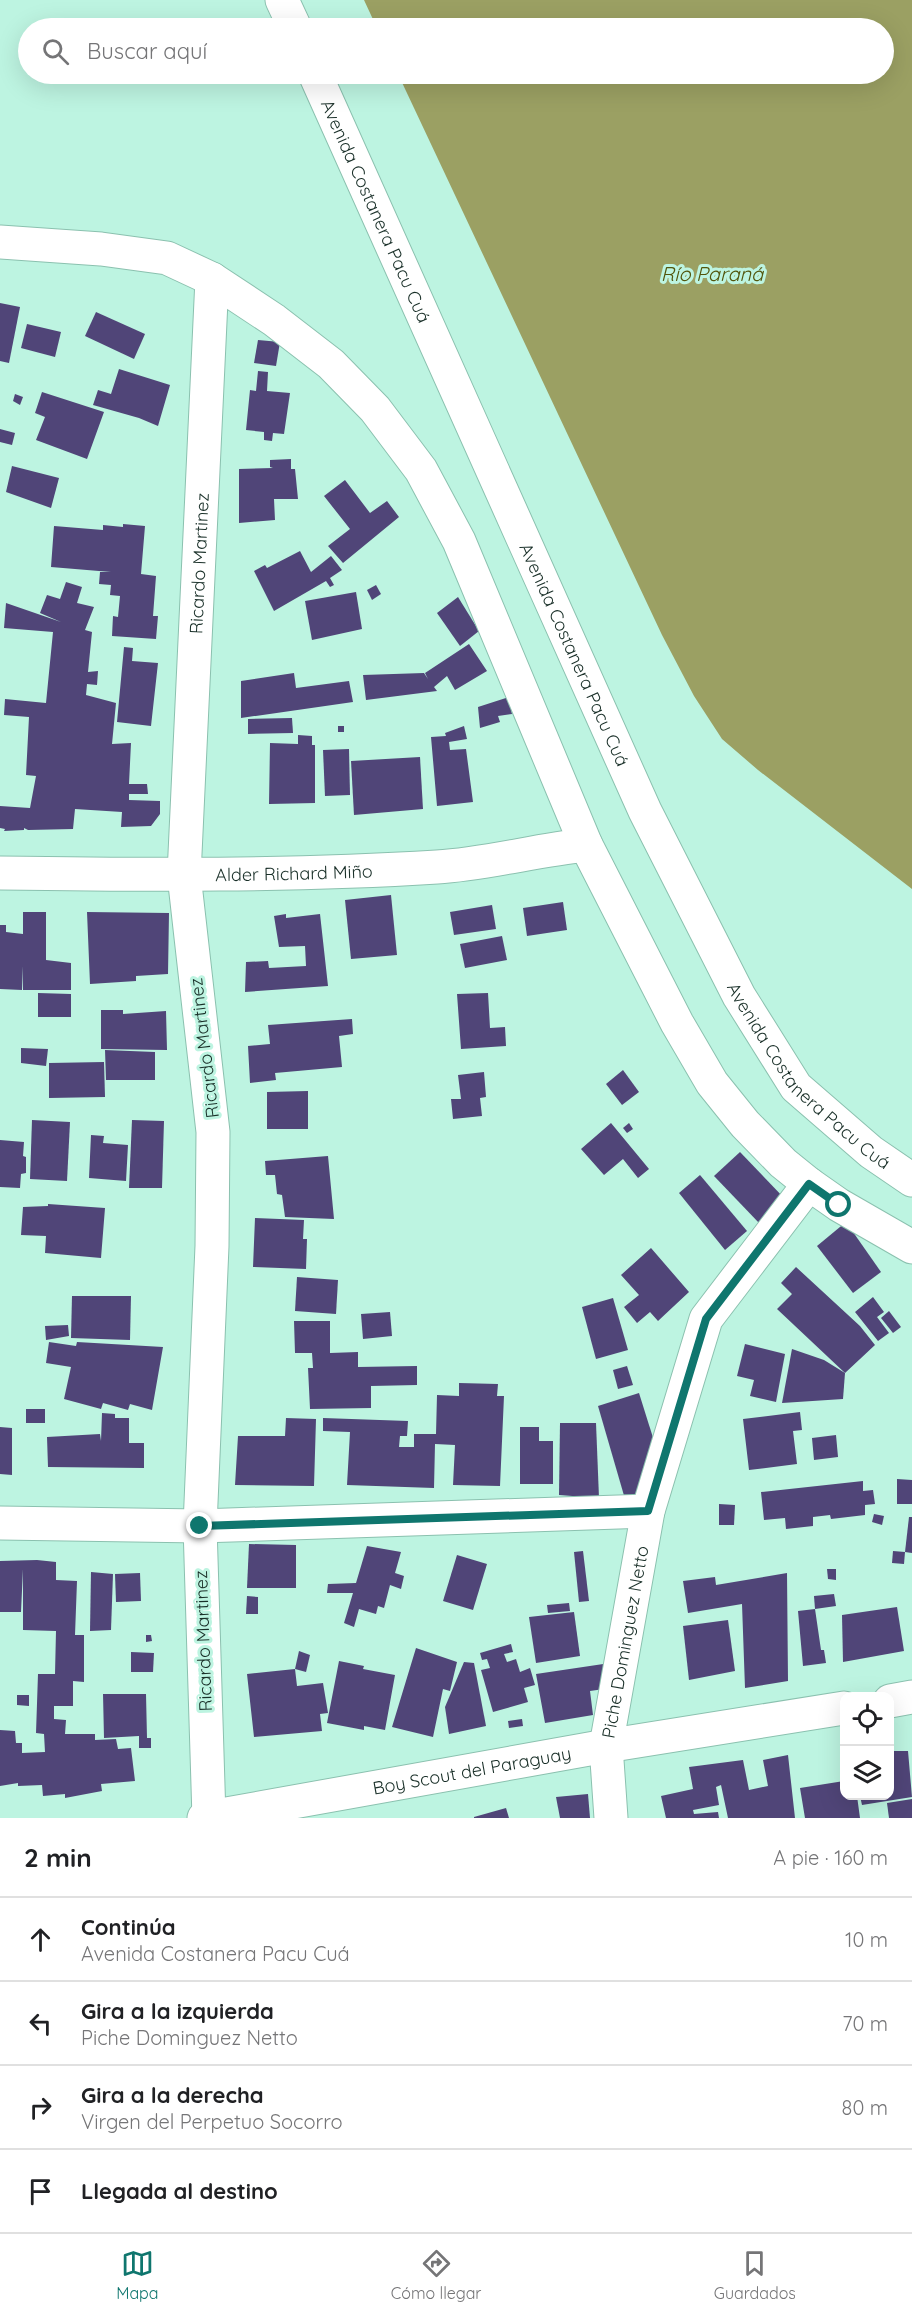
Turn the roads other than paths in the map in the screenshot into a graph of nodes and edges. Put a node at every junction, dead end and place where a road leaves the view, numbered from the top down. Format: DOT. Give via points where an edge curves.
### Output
graph roads {
  1 [pos="282,0"];
  2 [pos="290,18"];
  3 [pos="319,84"];
  4 [pos="0,242"];
  5 [pos="212,279"];
  6 [pos="586,845"];
  7 [pos="0,873"];
  8 [pos="184,875"];
  9 [pos="912,1180"];
  10 [pos="809,1184"];
  11 [pos="912,1247"];
  12 [pos="648,1511"];
  13 [pos="0,1523"];
  14 [pos="200,1526"];
  15 [pos="912,1697"];
  16 [pos="894,1700"];
  17 [pos="840,1709"];
  18 [pos="606,1746"];
  19 [pos="204,1818"];
  20 [pos="209,1818"];
  21 [pos="611,1818"];
  1 -- 2 [label="street"];
  3 -- 9 [label="street, Avenida Costanera Pacu Cuá" via="645,811 739,996 796,1087 871,1152"];
  4 -- 5 [label="street" via="167,258"];
  5 -- 6 [label="street" via="331,364 375,409 420,470 459,541"];
  5 -- 8 [label="street, Ricardo Martinez"];
  6 -- 8 [label="street, Alder Richard Miño" via="440,867"];
  6 -- 10 [label="street" via="712,1083 783,1163"];
  7 -- 8 [label="street, Alder Richard Miño"];
  8 -- 14 [label="street, Ricardo Martinez" via="213,1132"];
  10 -- 11 [label="street"];
  10 -- 12 [label="street, Piche Dominguez Netto" via="706,1319"];
  12 -- 14 [label="street"];
  12 -- 18 [label="street, Piche Dominguez Netto"];
  13 -- 14 [label="street"];
  14 -- 20 [label="street, Ricardo Martinez"];
  15 -- 16 [label="street"];
  17 -- 18 [label="street, Boy Scout del Paraguay"];
  18 -- 20 [label="street, Boy Scout del Paraguay"];
  18 -- 21 [label="street, Piche Dominguez Netto"];
  19 -- 20 [label="street, Boy Scout del Paraguay"];
}
